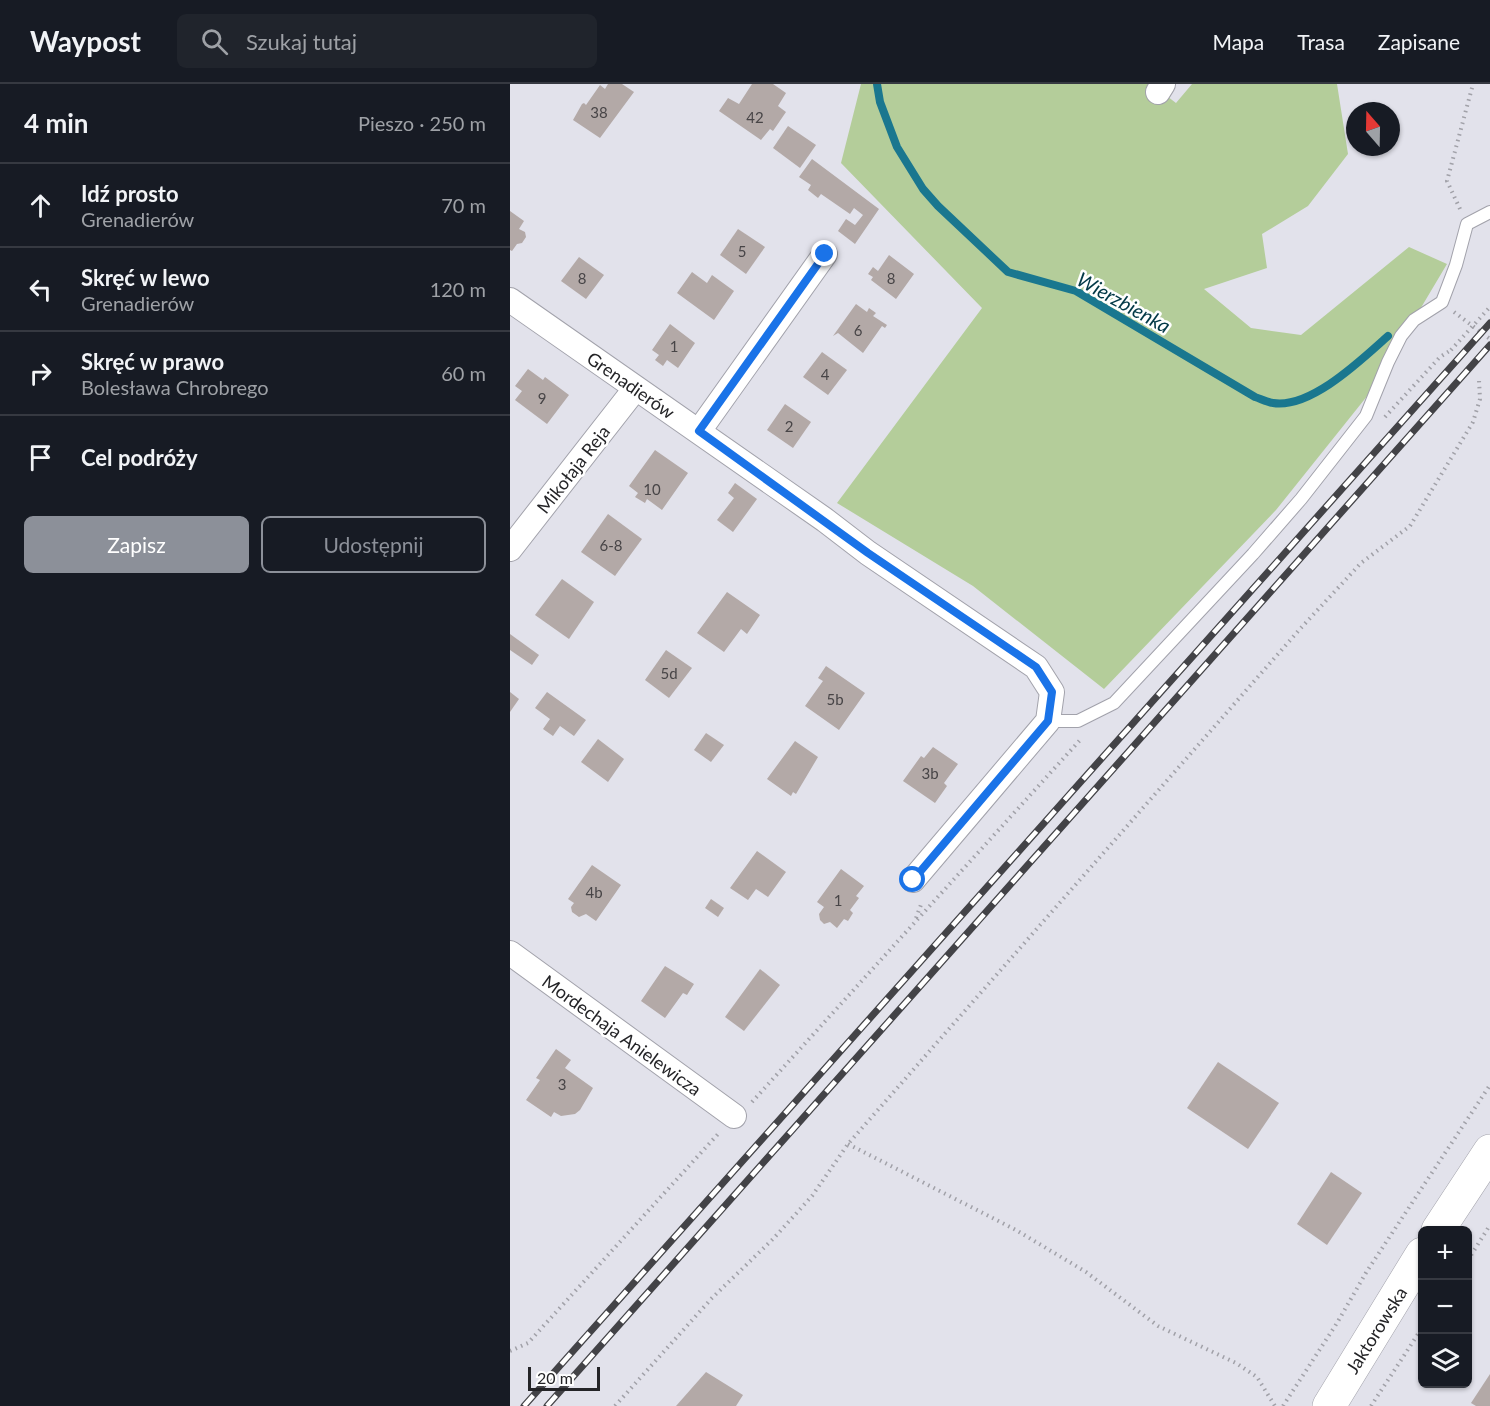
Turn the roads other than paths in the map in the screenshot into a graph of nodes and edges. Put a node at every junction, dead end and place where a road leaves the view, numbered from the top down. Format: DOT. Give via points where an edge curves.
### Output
graph roads {
  1 [pos="1490,212"];
  2 [pos="825,254"];
  3 [pos="510,300"];
  4 [pos="635,389"];
  5 [pos="699,431"];
  6 [pos="510,549"];
  7 [pos="1048,721"];
  8 [pos="913,880"];
  9 [pos="510,953"];
  10 [pos="734,1116"];
  11 [pos="1490,1151"];
  12 [pos="1441,1226"];
  13 [pos="1418,1261"];
  14 [pos="1329,1406"];
  1 -- 7 [label="lane" via="1467,224 1442,302 1414,320 1401,336 1366,416 1301,499 1114,703 1078,722"];
  2 -- 5 [label="street"];
  3 -- 4 [label="street, Grenadierów"];
  4 -- 5 [label="street, Grenadierów"];
  4 -- 6 [label="street, Mikołaja Reja"];
  5 -- 7 [label="street, Grenadierów" via="1036,667 1052,692"];
  7 -- 8 [label="street"];
  9 -- 10 [label="street, Mordechaja Anielewicza"];
  11 -- 12 [label="main road"];
  13 -- 14 [label="main road, Jaktorowska"];
}
